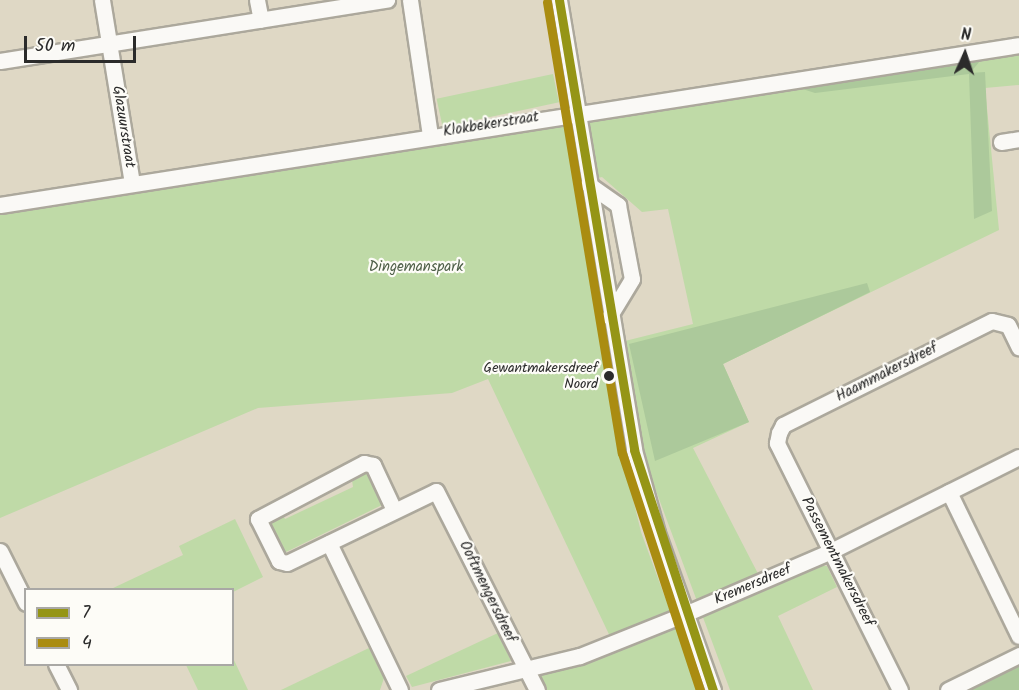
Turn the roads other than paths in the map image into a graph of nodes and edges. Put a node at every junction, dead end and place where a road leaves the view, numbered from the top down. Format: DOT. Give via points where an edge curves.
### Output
graph roads {
  1 [pos="102,0"];
  2 [pos="257,0"];
  3 [pos="387,0"];
  4 [pos="410,0"];
  5 [pos="559,0"];
  6 [pos="261,20"];
  7 [pos="109,44"];
  8 [pos="1019,45"];
  9 [pos="0,61"];
  10 [pos="576,111"];
  11 [pos="430,135"];
  12 [pos="1019,139"];
  13 [pos="1000,141"];
  14 [pos="132,183"];
  15 [pos="588,184"];
  16 [pos="0,205"];
  17 [pos="609,316"];
  18 [pos="1019,348"];
  19 [pos="779,433"];
  20 [pos="1019,457"];
  21 [pos="948,492"];
  22 [pos="394,510"];
  23 [pos="329,543"];
  24 [pos="831,551"];
  25 [pos="1,558"];
  26 [pos="24,599"];
  27 [pos="685,614"];
  28 [pos="1019,636"];
  29 [pos="1019,655"];
  30 [pos="57,666"];
  31 [pos="526,669"];
  32 [pos="69,690"];
  33 [pos="400,690"];
  34 [pos="439,690"];
  35 [pos="537,690"];
  36 [pos="713,690"];
  37 [pos="900,690"];
  38 [pos="948,690"];
  1 -- 7 [label="street, Glazuurstraat"];
  2 -- 6 [label="street"];
  3 -- 6 [label="street"];
  4 -- 11 [label="street"];
  5 -- 10 [label="street"];
  6 -- 7 [label="street"];
  7 -- 9 [label="street"];
  7 -- 14 [label="street, Glazuurstraat"];
  8 -- 10 [label="street, Klokbekerstraat"];
  10 -- 11 [label="street, Klokbekerstraat"];
  10 -- 15 [label="street"];
  11 -- 14 [label="street, Klokbekerstraat"];
  12 -- 13 [label="street"];
  14 -- 16 [label="street, Klokbekerstraat"];
  15 -- 17 [label="street"];
  15 -- 17 [label="street" via="618,205 632,279"];
  17 -- 27 [label="street" via="638,465"];
  18 -- 19 [label="street, Haammakersdreef" via="1000,320 783,425"];
  19 -- 24 [label="street, Passementmakersdreef" via="777,443"];
  20 -- 21 [label="street, Kremersdreef"];
  21 -- 24 [label="street, Kremersdreef"];
  21 -- 28 [label="street"];
  22 -- 23 [label="street"];
  22 -- 23 [label="street" via="373,465 364,463 258,519 283,563"];
  22 -- 31 [label="street, Ooftmengersdreef" via="438,494"];
  23 -- 33 [label="street"];
  24 -- 27 [label="street, Kremersdreef"];
  24 -- 37 [label="street, Passementmakersdreef"];
  25 -- 26 [label="street"];
  27 -- 31 [label="street, Kremersdreef" via="580,656"];
  27 -- 36 [label="street"];
  29 -- 38 [label="street"];
  30 -- 32 [label="street"];
  31 -- 34 [label="street, Kremersdreef"];
  31 -- 35 [label="street, Ooftmengersdreef"];
}
